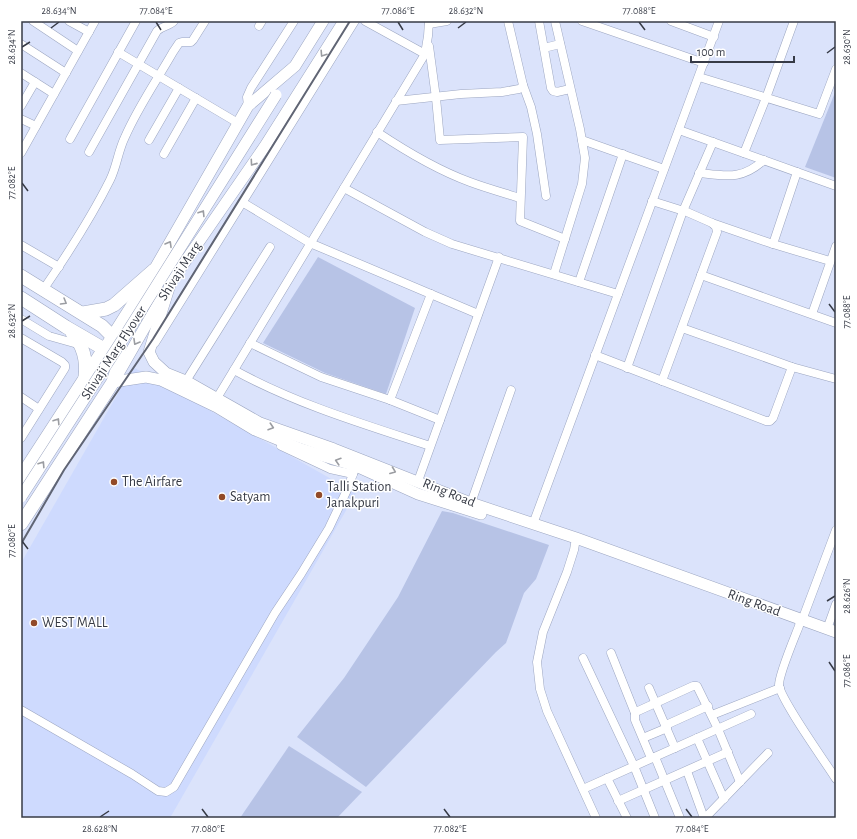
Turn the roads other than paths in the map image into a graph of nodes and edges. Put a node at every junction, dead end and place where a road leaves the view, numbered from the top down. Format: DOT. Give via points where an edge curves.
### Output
graph roads {
  1 [pos="33,21"];
  2 [pos="69,21"];
  3 [pos="95,21"];
  4 [pos="136,21"];
  5 [pos="205,21"];
  6 [pos="294,21"];
  7 [pos="323,21"];
  8 [pos="344,21"];
  9 [pos="355,21"];
  10 [pos="365,21"];
  11 [pos="447,21"];
  12 [pos="508,21"];
  13 [pos="539,21"];
  14 [pos="555,21"];
  15 [pos="582,21"];
  16 [pos="671,21"];
  17 [pos="720,21"];
  18 [pos="794,21"];
  19 [pos="171,22"];
  20 [pos="429,22"];
  21 [pos="89,32"];
  22 [pos="714,36"];
  23 [pos="428,40"];
  24 [pos="21,44"];
  25 [pos="560,44"];
  26 [pos="544,48"];
  27 [pos="78,51"];
  28 [pos="118,52"];
  29 [pos="425,54"];
  30 [pos="704,63"];
  31 [pos="139,64"];
  32 [pos="295,66"];
  33 [pos="836,69"];
  34 [pos="21,73"];
  35 [pos="66,73"];
  36 [pos="159,76"];
  37 [pos="699,77"];
  38 [pos="35,82"];
  39 [pos="523,85"];
  40 [pos="178,88"];
  41 [pos="570,90"];
  42 [pos="54,94"];
  43 [pos="196,98"];
  44 [pos="436,98"];
  45 [pos="766,98"];
  46 [pos="396,101"];
  47 [pos="21,106"];
  48 [pos="248,106"];
  49 [pos="21,119"];
  50 [pos="238,123"];
  51 [pos="36,126"];
  52 [pos="679,130"];
  53 [pos="377,132"];
  54 [pos="70,139"];
  55 [pos="149,140"];
  56 [pos="582,140"];
  57 [pos="713,142"];
  58 [pos="89,152"];
  59 [pos="21,153"];
  60 [pos="744,153"];
  61 [pos="164,154"];
  62 [pos="623,154"];
  63 [pos="764,160"];
  64 [pos="664,169"];
  65 [pos="797,172"];
  66 [pos="699,173"];
  67 [pos="836,186"];
  68 [pos="344,188"];
  69 [pos="546,196"];
  70 [pos="520,198"];
  71 [pos="652,201"];
  72 [pos="242,202"];
  73 [pos="684,211"];
  74 [pos="712,223"];
  75 [pos="565,239"];
  76 [pos="310,243"];
  77 [pos="773,244"];
  78 [pos="21,245"];
  79 [pos="836,246"];
  80 [pos="270,247"];
  81 [pos="499,257"];
  82 [pos="830,261"];
  83 [pos="58,267"];
  84 [pos="154,270"];
  85 [pos="554,274"];
  86 [pos="701,275"];
  87 [pos="21,276"];
  88 [pos="172,280"];
  89 [pos="579,282"];
  90 [pos="43,290"];
  91 [pos="431,294"];
  92 [pos="618,294"];
  93 [pos="21,298"];
  94 [pos="83,313"];
  95 [pos="478,314"];
  96 [pos="812,314"];
  97 [pos="21,319"];
  98 [pos="836,323"];
  99 [pos="66,327"];
  100 [pos="682,328"];
  101 [pos="112,336"];
  102 [pos="21,338"];
  103 [pos="250,343"];
  104 [pos="81,345"];
  105 [pos="104,349"];
  106 [pos="149,352"];
  107 [pos="595,356"];
  108 [pos="792,367"];
  109 [pos="627,368"];
  110 [pos="234,370"];
  111 [pos="164,376"];
  112 [pos="85,377"];
  113 [pos="148,377"];
  114 [pos="836,379"];
  115 [pos="186,381"];
  116 [pos="662,381"];
  117 [pos="113,382"];
  118 [pos="511,390"];
  119 [pos="21,398"];
  120 [pos="217,398"];
  121 [pos="71,400"];
  122 [pos="390,400"];
  123 [pos="39,409"];
  124 [pos="92,413"];
  125 [pos="440,420"];
  126 [pos="21,438"];
  127 [pos="430,446"];
  128 [pos="354,470"];
  129 [pos="21,477"];
  130 [pos="418,481"];
  131 [pos="21,497"];
  132 [pos="471,503"];
  133 [pos="21,524"];
  134 [pos="533,524"];
  135 [pos="836,530"];
  136 [pos="575,542"];
  137 [pos="834,542"];
  138 [pos="836,604"];
  139 [pos="801,620"];
  140 [pos="831,630"];
  141 [pos="836,639"];
  142 [pos="611,653"];
  143 [pos="584,658"];
  144 [pos="649,688"];
  145 [pos="780,688"];
  146 [pos="656,703"];
  147 [pos="708,706"];
  148 [pos="21,710"];
  149 [pos="635,713"];
  150 [pos="751,714"];
  151 [pos="712,715"];
  152 [pos="666,727"];
  153 [pos="718,729"];
  154 [pos="643,738"];
  155 [pos="697,738"];
  156 [pos="675,748"];
  157 [pos="728,752"];
  158 [pos="768,753"];
  159 [pos="653,758"];
  160 [pos="708,761"];
  161 [pos="634,766"];
  162 [pos="686,771"];
  163 [pos="607,778"];
  164 [pos="836,779"];
  165 [pos="665,781"];
  166 [pos="740,782"];
  167 [pos="583,789"];
  168 [pos="644,791"];
  169 [pos="724,799"];
  170 [pos="618,801"];
  171 [pos="596,818"];
  172 [pos="627,818"];
  173 [pos="655,818"];
  174 [pos="680,818"];
  175 [pos="705,818"];
  1 -- 27 [label="street"];
  2 -- 21 [label="street"];
  3 -- 21 [label="street"];
  4 -- 28 [label="street"];
  5 -- 36 [label="street" via="191,42 177,45"];
  6 -- 48 [label="street" via="251,88 247,97"];
  7 -- 32 [label="main road, Shivaji Marg"];
  8 -- 88 [label="main road, Shivaji Marg, one-way" via="264,146"];
  9 -- 72 [label="street"];
  10 -- 29 [label="street"];
  11 -- 20 [label="street"];
  12 -- 39 [label="street"];
  13 -- 26 [label="street"];
  14 -- 25 [label="street"];
  15 -- 30 [label="street"];
  16 -- 22 [label="street"];
  17 -- 22 [label="street"];
  18 -- 45 [label="street"];
  19 -- 31 [label="street" via="157,30"];
  20 -- 23 [label="street"];
  21 -- 27 [label="street"];
  22 -- 30 [label="street"];
  23 -- 29 [label="street"];
  23 -- 44 [label="street"];
  24 -- 35 [label="street"];
  25 -- 26 [label="street"];
  25 -- 41 [label="street"];
  26 -- 41 [label="street" via="551,88 557,92"];
  27 -- 35 [label="street"];
  28 -- 31 [label="street"];
  28 -- 54 [label="street"];
  29 -- 46 [label="street"];
  30 -- 37 [label="street"];
  31 -- 36 [label="street"];
  31 -- 58 [label="street"];
  32 -- 48 [label="main road, Shivaji Marg"];
  131 -- 32 [label="main road, Shivaji Marg Flyover, one-way, bridge"];
  33 -- 45 [label="street" via="819,114"];
  34 -- 38 [label="street"];
  35 -- 42 [label="street"];
  36 -- 40 [label="street"];
  36 -- 83 [label="street" via="124,139 116,168 98,204"];
  37 -- 45 [label="street"];
  37 -- 52 [label="street"];
  38 -- 42 [label="street"];
  38 -- 47 [label="street"];
  39 -- 44 [label="street" via="519,89 507,91"];
  39 -- 69 [label="street" via="528,96 536,134"];
  40 -- 43 [label="street"];
  40 -- 55 [label="street"];
  41 -- 56 [label="street"];
  42 -- 51 [label="street"];
  43 -- 50 [label="street"];
  43 -- 61 [label="street"];
  44 -- 46 [label="street"];
  44 -- 70 [label="street" via="440,140 523,137"];
  45 -- 60 [label="street"];
  46 -- 53 [label="street"];
  48 -- 50 [label="main road, Shivaji Marg"];
  49 -- 51 [label="street"];
  84 -- 50 [label="main road, Shivaji Marg, one-way"];
  51 -- 59 [label="street"];
  52 -- 57 [label="street"];
  52 -- 64 [label="street"];
  53 -- 68 [label="street"];
  53 -- 70 [label="street" via="447,172"];
  56 -- 62 [label="street"];
  56 -- 75 [label="street" via="585,158 582,184"];
  57 -- 60 [label="street"];
  57 -- 66 [label="street"];
  60 -- 63 [label="street"];
  62 -- 64 [label="street"];
  62 -- 89 [label="street"];
  63 -- 65 [label="street"];
  63 -- 66 [label="street" via="753,170 732,176"];
  64 -- 71 [label="street"];
  65 -- 67 [label="street"];
  65 -- 77 [label="street"];
  66 -- 73 [label="street"];
  68 -- 76 [label="street"];
  68 -- 81 [label="street" via="425,232 452,244"];
  70 -- 75 [label="street" via="520,221"];
  71 -- 73 [label="street"];
  71 -- 92 [label="street"];
  72 -- 76 [label="street"];
  72 -- 106 [label="street"];
  73 -- 74 [label="street"];
  73 -- 109 [label="street"];
  74 -- 77 [label="street"];
  74 -- 86 [label="street" via="717,232"];
  75 -- 85 [label="street"];
  76 -- 91 [label="street"];
  76 -- 103 [label="street"];
  77 -- 82 [label="street"];
  78 -- 83 [label="street"];
  79 -- 82 [label="street"];
  80 -- 115 [label="street"];
  81 -- 85 [label="street"];
  81 -- 95 [label="street"];
  82 -- 96 [label="street"];
  83 -- 90 [label="street"];
  84 -- 88 [label="main road" via="168,266 172,272"];
  84 -- 94 [label="main road" via="114,305"];
  84 -- 101 [label="main road, Shivaji Marg"];
  85 -- 89 [label="street"];
  86 -- 96 [label="street"];
  86 -- 100 [label="street"];
  87 -- 90 [label="main road"];
  88 -- 106 [label="main road"];
  88 -- 117 [label="main road, Shivaji Marg, one-way"];
  89 -- 92 [label="street"];
  90 -- 94 [label="main road, one-way"];
  91 -- 95 [label="street"];
  91 -- 122 [label="street"];
  92 -- 107 [label="street"];
  93 -- 99 [label="main road"];
  94 -- 101 [label="main road"];
  95 -- 125 [label="street"];
  96 -- 98 [label="street"];
  97 -- 104 [label="street" via="49,336"];
  99 -- 104 [label="main road"];
  99 -- 105 [label="main road"];
  100 -- 108 [label="street"];
  100 -- 116 [label="street"];
  101 -- 105 [label="main road, Shivaji Marg"];
  101 -- 117 [label="main road" via="119,351 119,363"];
  102 -- 123 [label="street" via="65,365"];
  103 -- 110 [label="street"];
  103 -- 122 [label="street" via="320,377"];
  104 -- 112 [label="main road" via="86,358"];
  105 -- 112 [label="main road, Shivaji Marg"];
  106 -- 111 [label="main road, Ring Road"];
  107 -- 109 [label="street"];
  107 -- 134 [label="street"];
  108 -- 114 [label="street"];
  108 -- 116 [label="street" via="770,421"];
  109 -- 116 [label="street"];
  110 -- 120 [label="street"];
  110 -- 127 [label="street" via="267,388 336,415"];
  111 -- 113 [label="main road, Ring Road"];
  111 -- 115 [label="main road, Ring Road"];
  128 -- 111 [label="main road, Ring Road, one-way" via="255,430"];
  112 -- 121 [label="main road, Shivaji Marg"];
  113 -- 117 [label="main road, Ring Road"];
  113 -- 128 [label="street" via="162,386 180,391 216,409 248,431 330,469"];
  115 -- 120 [label="main road, Ring Road"];
  117 -- 124 [label="main road, Shivaji Marg"];
  118 -- 132 [label="street"];
  119 -- 123 [label="street"];
  120 -- 130 [label="main road, Ring Road, one-way" via="260,423"];
  121 -- 124 [label="main road" via="80,394 87,395 94,403"];
  129 -- 121 [label="main road, Shivaji Marg, one-way"];
  122 -- 125 [label="street"];
  123 -- 126 [label="street"];
  124 -- 133 [label="main road, Shivaji Marg"];
  125 -- 127 [label="street"];
  127 -- 130 [label="street"];
  128 -- 136 [label="main road, Ring Road" via="418,494"];
  128 -- 148 [label="street" via="328,528 174,787 166,792 158,791"];
  130 -- 132 [label="main road, Ring Road"];
  132 -- 134 [label="main road, Ring Road"];
  134 -- 136 [label="main road, Ring Road"];
  135 -- 137 [label="street"];
  136 -- 139 [label="main road, Ring Road"];
  136 -- 167 [label="street" via="567,572 543,632 537,662 540,689"];
  137 -- 139 [label="street"];
  138 -- 140 [label="street"];
  139 -- 140 [label="main road, Ring Road"];
  139 -- 141 [label="main road, Ring Road"];
  139 -- 145 [label="street" via="781,676"];
  142 -- 149 [label="street"];
  143 -- 161 [label="street"];
  144 -- 146 [label="street"];
  145 -- 151 [label="street"];
  145 -- 164 [label="street"];
  146 -- 147 [label="street" via="695,685 699,687"];
  146 -- 149 [label="street"];
  146 -- 152 [label="street"];
  147 -- 151 [label="street"];
  147 -- 152 [label="street"];
  149 -- 154 [label="street" via="635,720"];
  150 -- 153 [label="street"];
  151 -- 153 [label="street"];
  152 -- 154 [label="street"];
  152 -- 156 [label="street"];
  153 -- 155 [label="street"];
  153 -- 157 [label="street"];
  154 -- 159 [label="street"];
  155 -- 156 [label="street"];
  155 -- 160 [label="street"];
  156 -- 159 [label="street"];
  157 -- 160 [label="street"];
  157 -- 166 [label="street"];
  158 -- 166 [label="street"];
  159 -- 161 [label="street"];
  159 -- 165 [label="street"];
  160 -- 162 [label="street"];
  160 -- 169 [label="street"];
  161 -- 163 [label="street"];
  161 -- 168 [label="street"];
  162 -- 165 [label="street"];
  162 -- 175 [label="street"];
  163 -- 167 [label="street"];
  163 -- 170 [label="street"];
  165 -- 168 [label="street"];
  165 -- 174 [label="street"];
  166 -- 169 [label="street"];
  167 -- 171 [label="street"];
  168 -- 170 [label="street"];
  168 -- 173 [label="street"];
  169 -- 175 [label="street"];
  170 -- 172 [label="street"];
}
